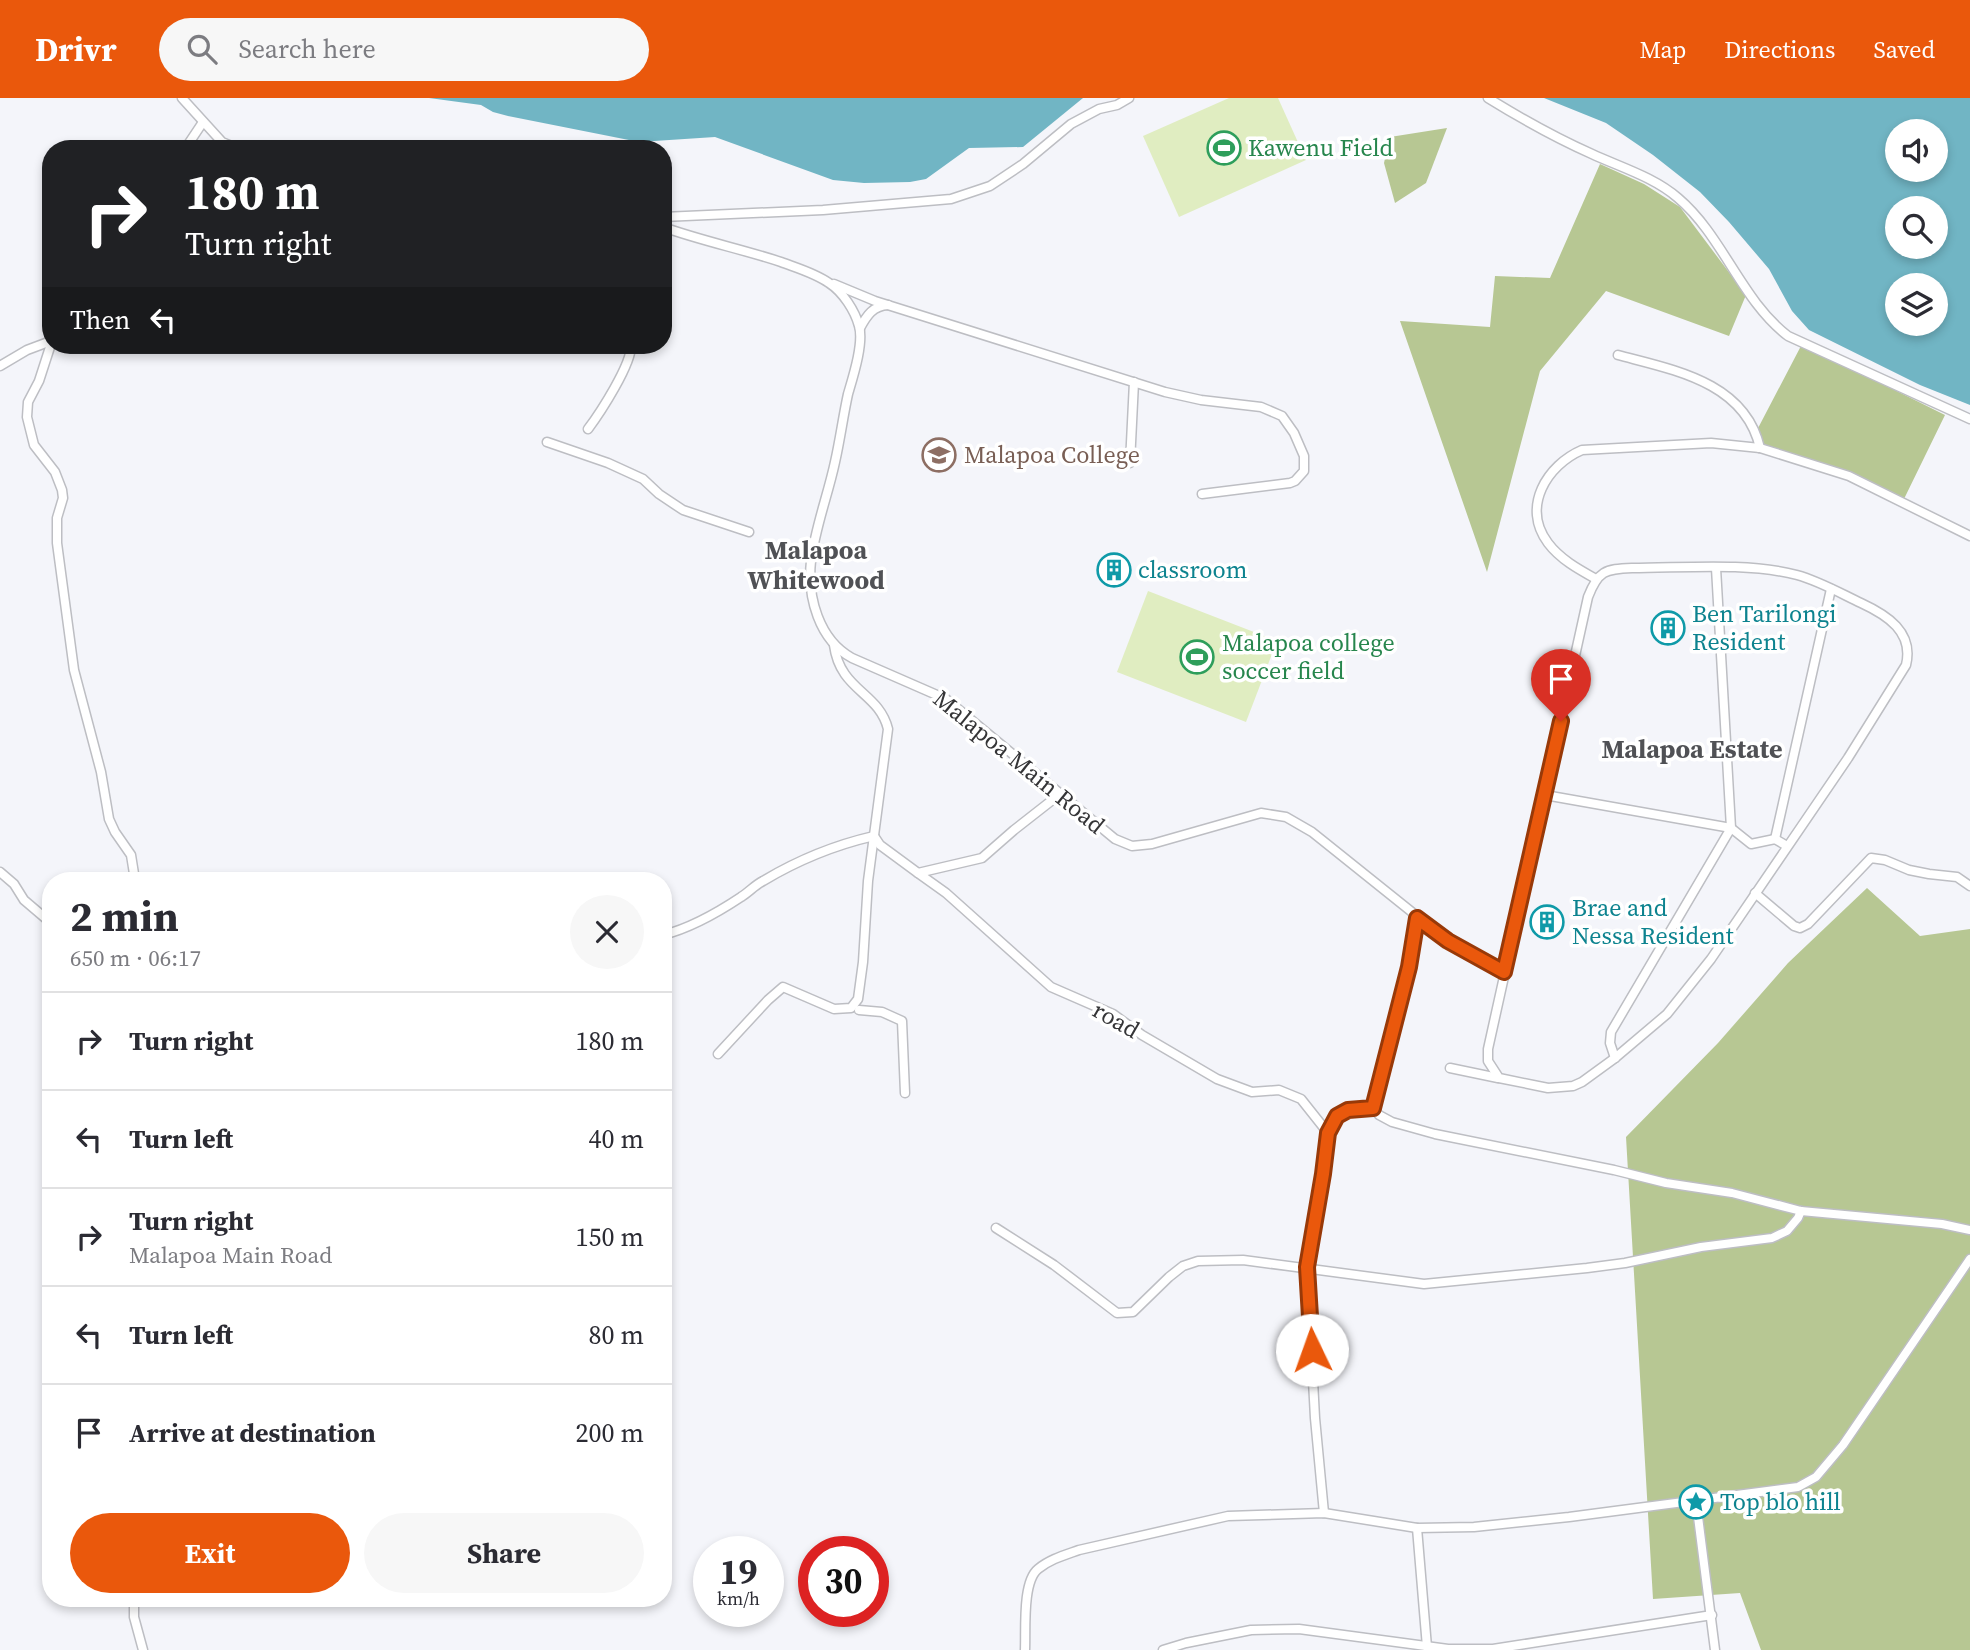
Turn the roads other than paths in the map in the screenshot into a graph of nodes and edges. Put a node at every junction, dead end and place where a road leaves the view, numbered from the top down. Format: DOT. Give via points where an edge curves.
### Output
graph roads {
  1 [pos="182,98"];
  2 [pos="1129,98"];
  3 [pos="1488,98"];
  4 [pos="203,122"];
  5 [pos="191,140"];
  6 [pos="220,140"];
  7 [pos="672,217"];
  8 [pos="672,230"];
  9 [pos="829,283"];
  10 [pos="894,305"];
  11 [pos="860,328"];
  12 [pos="42,345"];
  13 [pos="47,354"];
  14 [pos="629,354"];
  15 [pos="1618,355"];
  16 [pos="0,366"];
  17 [pos="1134,382"];
  18 [pos="1970,419"];
  19 [pos="1298,421"];
  20 [pos="1290,427"];
  21 [pos="588,429"];
  22 [pos="547,442"];
  23 [pos="1760,448"];
  24 [pos="1130,463"];
  25 [pos="1202,494"];
  26 [pos="749,531"];
  27 [pos="1970,536"];
  28 [pos="1716,568"];
  29 [pos="1596,579"];
  30 [pos="1831,589"];
  31 [pos="834,645"];
  32 [pos="1060,794"];
  33 [pos="1545,795"];
  34 [pos="1731,828"];
  35 [pos="874,835"];
  36 [pos="1775,839"];
  37 [pos="1787,846"];
  38 [pos="0,872"];
  39 [pos="134,872"];
  40 [pos="918,873"];
  41 [pos="1970,886"];
  42 [pos="1755,893"];
  43 [pos="42,915"];
  44 [pos="1417,918"];
  45 [pos="672,933"];
  46 [pos="1504,972"];
  47 [pos="859,1010"];
  48 [pos="718,1054"];
  49 [pos="1615,1058"];
  50 [pos="1450,1068"];
  51 [pos="1499,1078"];
  52 [pos="905,1093"];
  53 [pos="1373,1108"];
  54 [pos="1328,1133"];
  55 [pos="1801,1211"];
  56 [pos="996,1228"];
  57 [pos="1970,1230"];
  58 [pos="1970,1259"];
  59 [pos="1307,1267"];
  60 [pos="1696,1501"];
  61 [pos="1324,1513"];
  62 [pos="1417,1528"];
  63 [pos="134,1607"];
  64 [pos="1712,1615"];
  65 [pos="1427,1647"];
  66 [pos="143,1650"];
  67 [pos="1025,1650"];
  68 [pos="1163,1650"];
  69 [pos="1715,1650"];
  1 -- 4 [label="street"];
  2 -- 7 [label="street" via="1071,124 990,186 951,199"];
  3 -- 18 [label="street" via="1678,198 1766,316 1788,336"];
  4 -- 5 [label="street"];
  4 -- 6 [label="street"];
  8 -- 9 [label="street" via="794,267"];
  9 -- 10 [label="street"];
  9 -- 11 [label="street" via="841,294"];
  10 -- 11 [label="street" via="873,310"];
  10 -- 17 [label="street"];
  11 -- 31 [label="street" via="836,460 811,560 816,609"];
  12 -- 16 [label="street"];
  13 -- 39 [label="street" via="28,402 27,417 34,445 55,472 62,490 57,543 74,670 109,819 131,855"];
  14 -- 21 [label="street" via="602,411"];
  15 -- 23 [label="street" via="1678,371 1720,392 1749,418"];
  17 -- 20 [label="street" via="1182,397 1270,410"];
  17 -- 24 [label="street"];
  19 -- 20 [label="street"];
  20 -- 25 [label="street" via="1305,464 1295,481"];
  22 -- 26 [label="street" via="632,474 683,510"];
  23 -- 27 [label="street" via="1849,476"];
  23 -- 29 [label="street" via="1711,443 1601,448 1582,450 1561,461 1542,487 1538,504 1541,526 1546,541 1564,559"];
  28 -- 29 [label="street" via="1617,569"];
  28 -- 30 [label="street" via="1774,571"];
  28 -- 34 [label="street"];
  29 -- 33 [label="street" via="1588,597"];
  30 -- 36 [label="street"];
  30 -- 37 [label="street" via="1888,618 1904,636 1908,658 1848,758"];
  31 -- 32 [label="street, Malapoa Main Road" via="852,658 946,699"];
  31 -- 35 [label="street" via="844,676 876,705 888,729"];
  32 -- 40 [label="street" via="982,858"];
  32 -- 44 [label="street, Malapoa Main Road" via="1107,834 1132,846 1261,813 1286,817 1312,832"];
  33 -- 34 [label="street"];
  33 -- 46 [label="street"];
  34 -- 36 [label="street" via="1751,844"];
  34 -- 49 [label="street" via="1611,1032"];
  35 -- 40 [label="street, road" via="880,845"];
  35 -- 45 [label="street" via="786,868 713,914"];
  35 -- 48 [label="street" via="855,1004 846,1010 834,1009 783,987"];
  36 -- 37 [label="street"];
  37 -- 42 [label="street"];
  38 -- 43 [label="street"];
  40 -- 54 [label="street, road" via="1051,987 1113,1014 1217,1079 1252,1092 1279,1090 1301,1098"];
  41 -- 42 [label="street" via="1957,877 1909,870 1871,858 1800,928"];
  42 -- 49 [label="street" via="1688,990"];
  44 -- 46 [label="street, Malapoa Main Road"];
  44 -- 53 [label="street"];
  46 -- 51 [label="street" via="1487,1057"];
  47 -- 52 [label="street" via="882,1012 902,1021"];
  49 -- 51 [label="street" via="1582,1082 1562,1088"];
  50 -- 51 [label="street"];
  53 -- 54 [label="street" via="1337,1116"];
  53 -- 55 [label="street" via="1392,1122 1436,1134 1666,1183 1732,1192"];
  54 -- 59 [label="street"];
  55 -- 57 [label="street"];
  55 -- 59 [label="street" via="1787,1230 1772,1238 1587,1268 1424,1284"];
  56 -- 59 [label="street" via="1117,1313 1140,1307 1169,1277 1198,1261"];
  58 -- 60 [label="street" via="1843,1445 1816,1477 1798,1487"];
  59 -- 61 [label="street"];
  60 -- 62 [label="street" via="1474,1527"];
  60 -- 64 [label="street"];
  61 -- 62 [label="street"];
  61 -- 67 [label="street" via="1228,1516 1056,1558 1036,1570 1027,1593"];
  62 -- 65 [label="street"];
  63 -- 66 [label="street"];
  64 -- 65 [label="street" via="1493,1649"];
  64 -- 69 [label="street"];
  65 -- 68 [label="street" via="1299,1629 1251,1630"];
}
